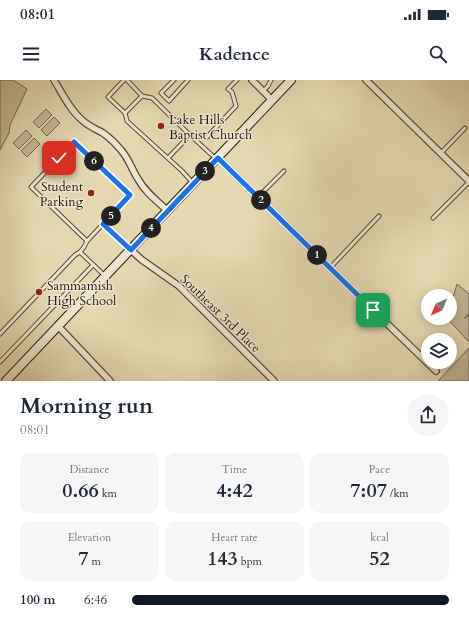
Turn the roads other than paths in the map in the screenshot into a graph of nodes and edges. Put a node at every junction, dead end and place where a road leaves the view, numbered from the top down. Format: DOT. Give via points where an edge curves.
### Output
graph roads {
  1 [pos="54,80"];
  2 [pos="124,80"];
  3 [pos="127,80"];
  4 [pos="174,80"];
  5 [pos="188,80"];
  6 [pos="236,80"];
  7 [pos="252,80"];
  8 [pos="271,80"];
  9 [pos="291,80"];
  10 [pos="366,80"];
  11 [pos="263,91"];
  12 [pos="142,96"];
  13 [pos="272,100"];
  14 [pos="125,113"];
  15 [pos="465,128"];
  16 [pos="190,135"];
  17 [pos="207,137"];
  18 [pos="441,153"];
  19 [pos="168,158"];
  20 [pos="217,158"];
  21 [pos="284,171"];
  22 [pos="469,181"];
  23 [pos="193,184"];
  24 [pos="258,197"];
  25 [pos="168,211"];
  26 [pos="379,216"];
  27 [pos="434,218"];
  28 [pos="103,224"];
  29 [pos="86,241"];
  30 [pos="131,250"];
  31 [pos="80,252"];
  32 [pos="93,265"];
  33 [pos="330,268"];
  34 [pos="105,277"];
  35 [pos="58,326"];
  36 [pos="0,334"];
  37 [pos="0,362"];
  38 [pos="436,371"];
  39 [pos="6,381"];
  40 [pos="110,381"];
  41 [pos="274,381"];
  1 -- 25 [label="street" via="78,116 114,142 128,159 142,186"];
  2 -- 14 [label="lane" via="108,96"];
  3 -- 12 [label="lane"];
  4 -- 5 [label="lane" via="161,93 169,101"];
  6 -- 17 [label="lane" via="228,89 232,92 236,106"];
  7 -- 11 [label="street"];
  8 -- 11 [label="lane"];
  9 -- 13 [label="street"];
  10 -- 18 [label="street"];
  11 -- 13 [label="street"];
  12 -- 14 [label="lane"];
  12 -- 16 [label="lane" via="152,98"];
  13 -- 20 [label="street"];
  14 -- 19 [label="lane" via="127,121"];
  15 -- 18 [label="lane"];
  16 -- 19 [label="lane"];
  16 -- 20 [label="lane"];
  18 -- 22 [label="street"];
  19 -- 23 [label="lane"];
  20 -- 23 [label="street"];
  20 -- 24 [label="street"];
  21 -- 24 [label="lane"];
  22 -- 27 [label="lane"];
  23 -- 25 [label="street"];
  24 -- 33 [label="street"];
  25 -- 30 [label="street"];
  26 -- 33 [label="lane"];
  28 -- 29 [label="lane"];
  28 -- 29 [label="lane" via="130,195 74,142 31,187"];
  28 -- 30 [label="lane"];
  29 -- 31 [label="lane"];
  30 -- 34 [label="street"];
  30 -- 41 [label="street, Southeast 3rd Place" via="179,286"];
  31 -- 32 [label="lane"];
  31 -- 36 [label="lane"];
  32 -- 34 [label="lane"];
  32 -- 37 [label="lane"];
  33 -- 38 [label="street"];
  34 -- 35 [label="street"];
  35 -- 39 [label="street"];
  35 -- 40 [label="street"];
}
